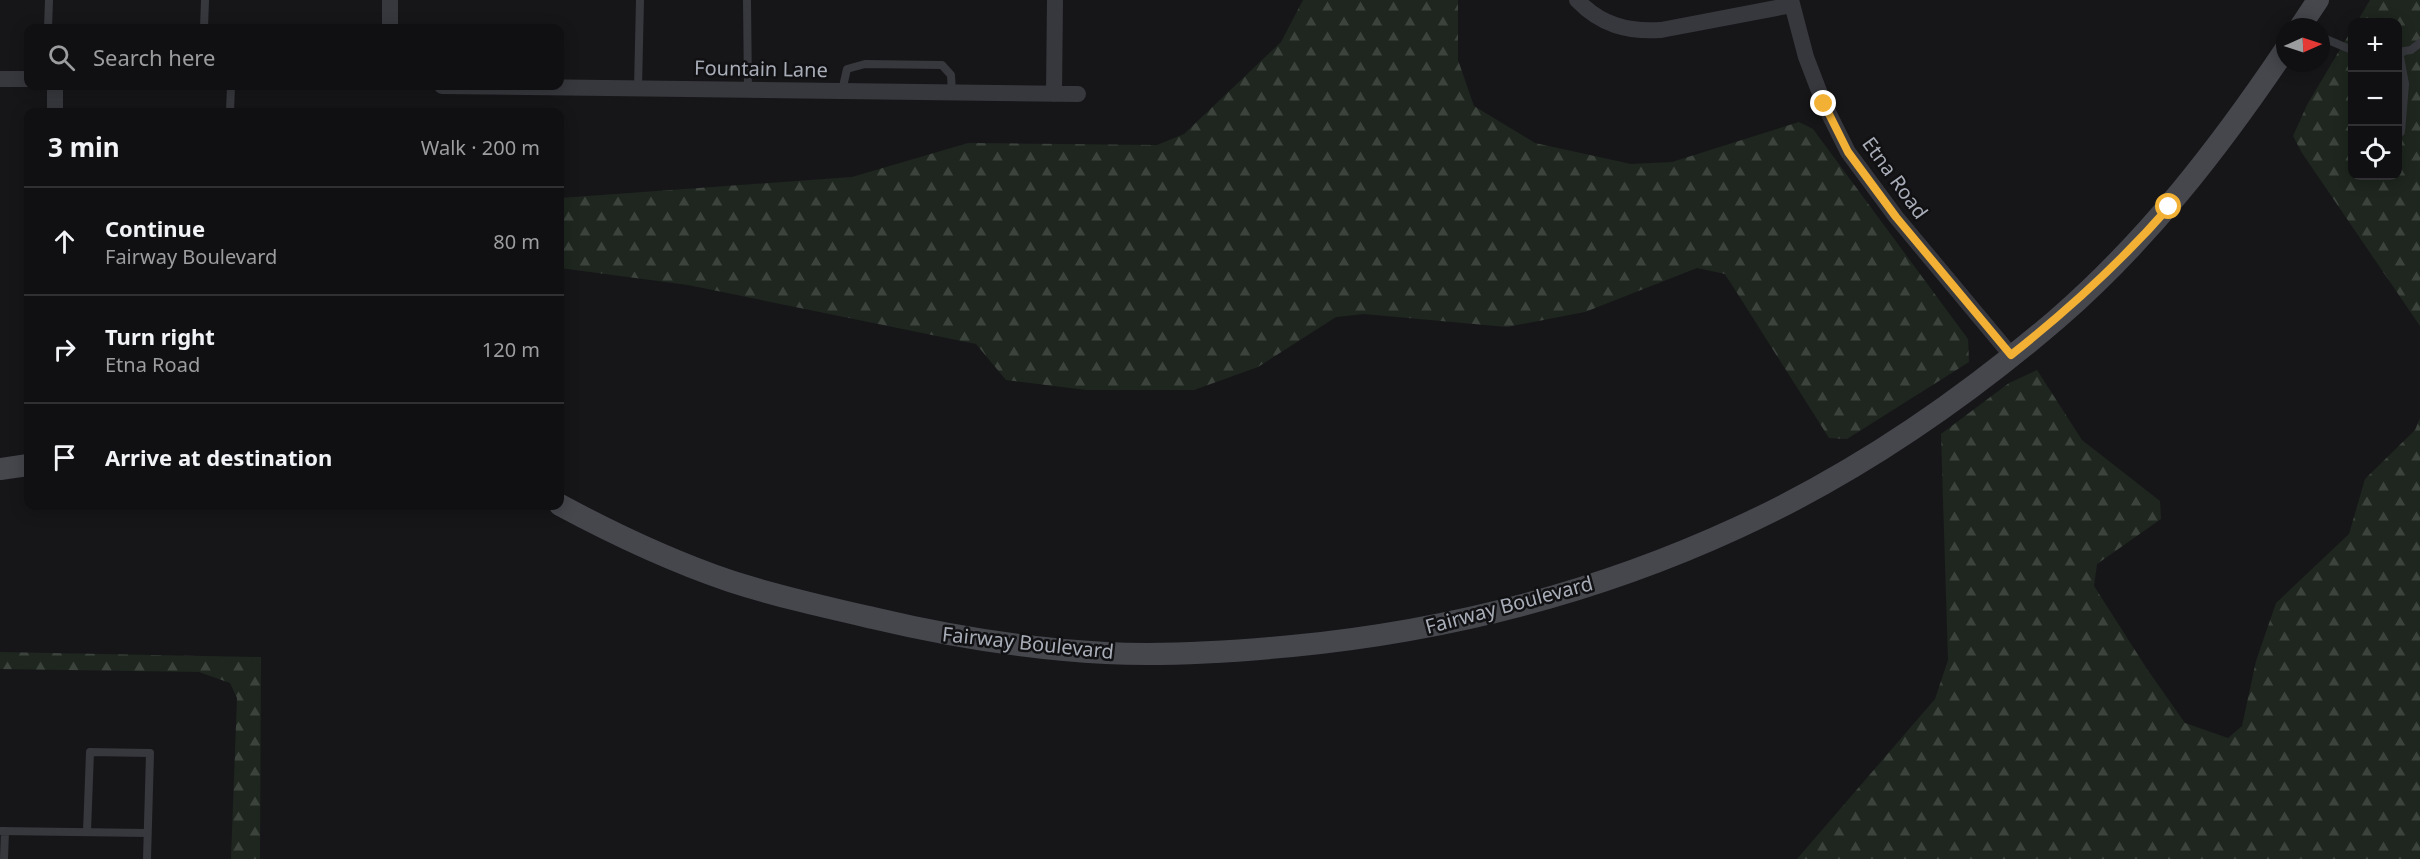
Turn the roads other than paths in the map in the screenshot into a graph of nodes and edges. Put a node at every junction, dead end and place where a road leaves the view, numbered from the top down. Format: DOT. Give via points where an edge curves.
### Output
graph roads {
  1 [pos="49,0"];
  2 [pos="205,0"];
  3 [pos="390,0"];
  4 [pos="640,0"];
  5 [pos="747,0"];
  6 [pos="1056,0"];
  7 [pos="1577,0"];
  8 [pos="2318,0"];
  9 [pos="1791,3"];
  10 [pos="2308,18"];
  11 [pos="48,24"];
  12 [pos="204,24"];
  13 [pos="390,24"];
  14 [pos="2330,41"];
  15 [pos="2420,43"];
  16 [pos="2348,48"];
  17 [pos="2402,51"];
  18 [pos="2276,63"];
  19 [pos="2402,70"];
  20 [pos="0,79"];
  21 [pos="24,79"];
  22 [pos="564,87"];
  23 [pos="638,88"];
  24 [pos="55,90"];
  25 [pos="231,90"];
  26 [pos="748,90"];
  27 [pos="842,91"];
  28 [pos="952,93"];
  29 [pos="1054,94"];
  30 [pos="1078,94"];
  31 [pos="55,108"];
  32 [pos="230,108"];
  33 [pos="2402,126"];
  34 [pos="2011,355"];
  35 [pos="24,466"];
  36 [pos="0,469"];
  37 [pos="564,506"];
  38 [pos="2,831"];
  39 [pos="87,832"];
  40 [pos="147,833"];
  41 [pos="4,859"];
  42 [pos="147,859"];
  1 -- 11 [label="lane"];
  2 -- 12 [label="lane"];
  3 -- 13 [label="street"];
  4 -- 23 [label="lane"];
  5 -- 26 [label="lane"];
  6 -- 29 [label="street"];
  7 -- 9 [label="street" via="1604,22 1642,31"];
  8 -- 10 [label="street"];
  9 -- 34 [label="street, Etna Road" via="1806,57 1848,152 1896,217"];
  14 -- 16 [label="lane"];
  15 -- 17 [label="lane"];
  18 -- 34 [label="street, Fairway Boulevard" via="2219,145 2152,226 2055,321"];
  19 -- 33 [label="lane" via="2405,84"];
  20 -- 21 [label="street"];
  22 -- 23 [label="street, Fountain Lane"];
  23 -- 26 [label="street, Fountain Lane"];
  24 -- 31 [label="street"];
  25 -- 32 [label="lane"];
  26 -- 27 [label="street, Fountain Lane"];
  27 -- 28 [label="street, Fountain Lane"];
  27 -- 28 [label="lane" via="847,69 865,64 942,65 951,75"];
  28 -- 29 [label="street, Fountain Lane"];
  29 -- 30 [label="street, Fountain Lane"];
  34 -- 37 [label="street, Fairway Boulevard" via="1952,402 1871,456 1694,548 1555,597 1478,617 1307,644 1207,653 1104,653 937,633 728,580 640,545"];
  35 -- 36 [label="street"];
  38 -- 39 [label="lane"];
  38 -- 41 [label="lane"];
  39 -- 40 [label="lane"];
  39 -- 40 [label="lane" via="90,752 150,753"];
  40 -- 42 [label="lane"];
}
